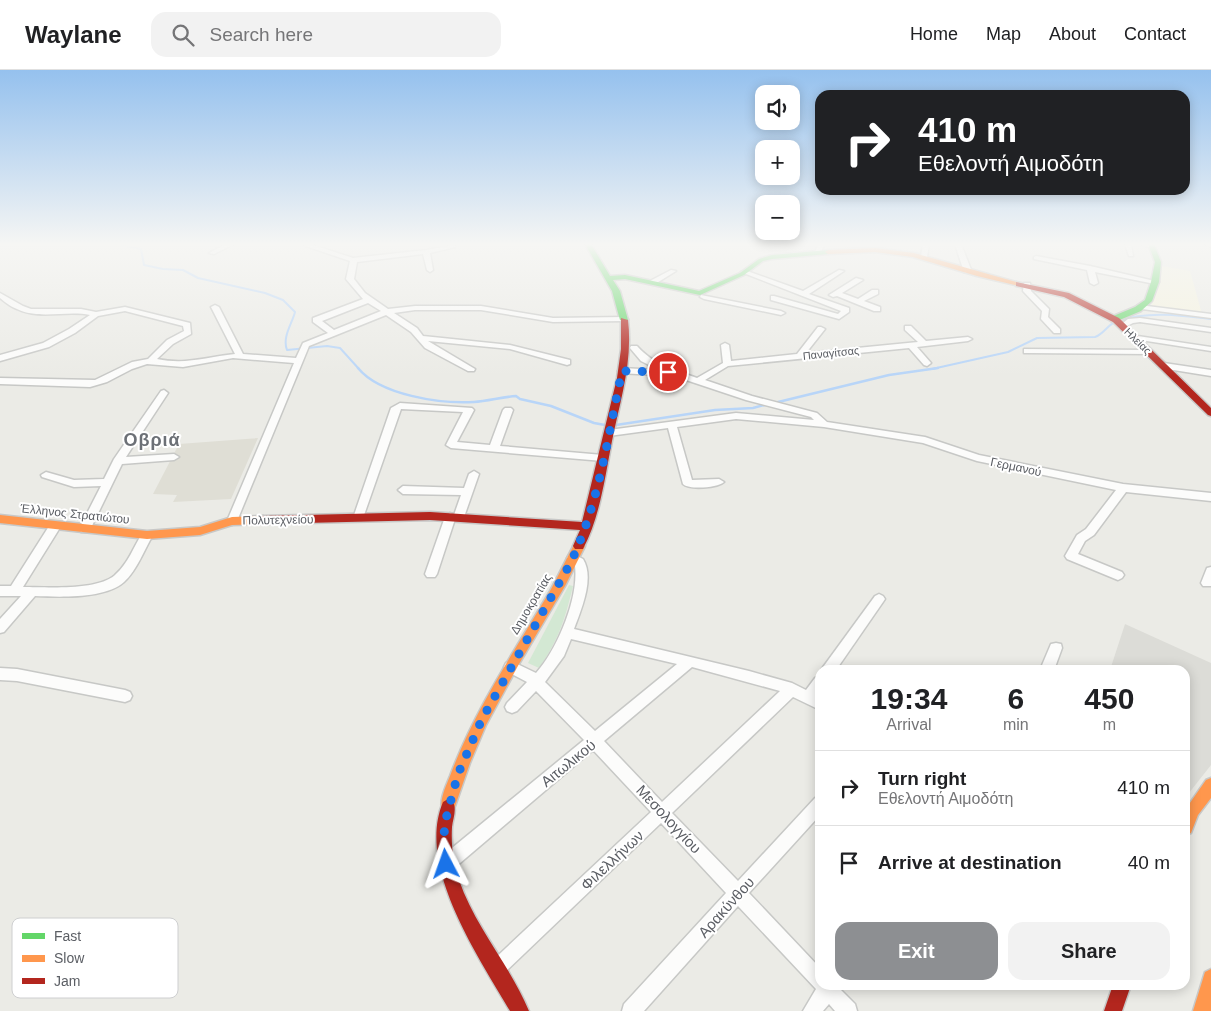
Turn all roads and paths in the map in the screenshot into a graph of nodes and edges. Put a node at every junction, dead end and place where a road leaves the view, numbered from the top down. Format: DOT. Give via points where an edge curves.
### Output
graph roads {
  1 [pos="355,288"];
  2 [pos="614,288"];
  3 [pos="675,288"];
  4 [pos="715,288"];
  5 [pos="787,288"];
  6 [pos="813,288"];
  7 [pos="845,288"];
  8 [pos="1027,288"];
  9 [pos="1038,288"];
  10 [pos="1154,288"];
  11 [pos="875,292"];
  12 [pos="836,293"];
  13 [pos="803,294"];
  14 [pos="0,295"];
  15 [pos="702,295"];
  16 [pos="774,298"];
  17 [pos="368,300"];
  18 [pos="822,301"];
  19 [pos="858,302"];
  20 [pos="699,306"];
  21 [pos="215,307"];
  22 [pos="1142,307"];
  23 [pos="877,309"];
  24 [pos="386,312"];
  25 [pos="781,313"];
  26 [pos="96,314"];
  27 [pos="1211,316"];
  28 [pos="624,319"];
  29 [pos="1118,322"];
  30 [pos="908,328"];
  31 [pos="820,329"];
  32 [pos="1211,330"];
  33 [pos="1057,331"];
  34 [pos="333,333"];
  35 [pos="1134,337"];
  36 [pos="423,338"];
  37 [pos="968,339"];
  38 [pos="924,344"];
  39 [pos="911,345"];
  40 [pos="725,346"];
  41 [pos="634,348"];
  42 [pos="1211,350"];
  43 [pos="1027,351"];
  44 [pos="1149,352"];
  45 [pos="302,354"];
  46 [pos="240,356"];
  47 [pos="800,356"];
  48 [pos="0,358"];
  49 [pos="151,360"];
  50 [pos="567,362"];
  51 [pos="927,363"];
  52 [pos="727,364"];
  53 [pos="1164,366"];
  54 [pos="471,369"];
  55 [pos="622,371"];
  56 [pos="675,373"];
  57 [pos="1211,373"];
  58 [pos="0,381"];
  59 [pos="698,381"];
  60 [pos="164,393"];
  61 [pos="1199,401"];
  62 [pos="1211,402"];
  63 [pos="508,410"];
  64 [pos="1211,412"];
  65 [pos="824,424"];
  66 [pos="672,425"];
  67 [pos="610,428"];
  68 [pos="494,449"];
  69 [pos="174,457"];
  70 [pos="603,458"];
  71 [pos="118,460"];
  72 [pos="474,474"];
  73 [pos="46,475"];
  74 [pos="108,482"];
  75 [pos="719,482"];
  76 [pos="1123,488"];
  77 [pos="403,490"];
  78 [pos="468,492"];
  79 [pos="1211,497"];
  80 [pos="454,517"];
  81 [pos="358,518"];
  82 [pos="0,519"];
  83 [pos="232,521"];
  84 [pos="55,526"];
  85 [pos="585,526"];
  86 [pos="85,529"];
  87 [pos="147,535"];
  88 [pos="573,558"];
  89 [pos="431,574"];
  90 [pos="1118,575"];
  91 [pos="33,590"];
  92 [pos="0,591"];
  93 [pos="14,591"];
  94 [pos="879,599"];
  95 [pos="0,628"];
  96 [pos="568,633"];
  97 [pos="1056,648"];
  98 [pos="690,661"];
  99 [pos="832,665"];
  100 [pos="1048,665"];
  101 [pos="511,667"];
  102 [pos="0,674"];
  103 [pos="536,682"];
  104 [pos="792,689"];
  105 [pos="125,696"];
  106 [pos="814,701"];
  107 [pos="512,708"];
  108 [pos="595,741"];
  109 [pos="1211,785"];
  110 [pos="815,809"];
  111 [pos="662,812"];
  112 [pos="1190,816"];
  113 [pos="446,864"];
  114 [pos="739,894"];
  115 [pos="496,969"];
  116 [pos="815,973"];
  117 [pos="1211,978"];
  118 [pos="823,990"];
  119 [pos="830,990"];
  120 [pos="1120,990"];
  121 [pos="520,1011"];
  122 [pos="631,1011"];
  123 [pos="812,1011"];
  124 [pos="848,1011"];
  125 [pos="1113,1011"];
  126 [pos="1202,1011"];
  1 -- 17 [label="street"];
  2 -- 28 [label="main road, Δημοκρατίας"];
  3 -- 15 [label="main road"];
  4 -- 15 [label="main road"];
  5 -- 13 [label="street"];
  6 -- 13 [label="street"];
  7 -- 12 [label="street"];
  8 -- 33 [label="street" via="1046,311 1044,317"];
  9 -- 29 [label="main road" via="1075,298"];
  10 -- 22 [label="main road"];
  11 -- 19 [label="street"];
  12 -- 18 [label="street"];
  12 -- 19 [label="street"];
  13 -- 18 [label="street"];
  14 -- 26 [label="street" via="26,310"];
  15 -- 20 [label="street"];
  15 -- 25 [label="street"];
  16 -- 18 [label="street" via="839,317 846,310"];
  17 -- 24 [label="street"];
  17 -- 34 [label="street" via="316,320"];
  19 -- 23 [label="street"];
  21 -- 46 [label="street"];
  22 -- 27 [label="street"];
  22 -- 29 [label="main road, Ηλείας"];
  24 -- 28 [label="street" via="474,307 553,320"];
  24 -- 34 [label="street"];
  24 -- 36 [label="street"];
  26 -- 48 [label="street" via="46,345"];
  26 -- 49 [label="street" via="126,309 187,326 188,332 170,342"];
  28 -- 55 [label="main road, Δημοκρατίας" via="626,336"];
  29 -- 32 [label="street" via="1140,320"];
  29 -- 35 [label="main road, Ηλείας"];
  30 -- 38 [label="street"];
  31 -- 47 [label="street"];
  34 -- 45 [label="street" via="312,342"];
  35 -- 42 [label="street"];
  35 -- 44 [label="main road, Ηλείας"];
  36 -- 50 [label="street" via="510,347"];
  36 -- 54 [label="street" via="430,347"];
  37 -- 38 [label="street, Παναγίτσας"];
  38 -- 39 [label="street, Παναγίτσας"];
  39 -- 47 [label="street, Παναγίτσας"];
  39 -- 51 [label="street"];
  40 -- 52 [label="street"];
  41 -- 56 [label="street" via="648,362"];
  43 -- 44 [label="street"];
  44 -- 53 [label="main road, Ηλείας"];
  45 -- 46 [label="street"];
  45 -- 83 [label="street"];
  46 -- 49 [label="street" via="180,365"];
  47 -- 52 [label="street, Παναγίτσας"];
  49 -- 58 [label="street" via="90,384"];
  52 -- 59 [label="street, Παναγίτσας"];
  53 -- 57 [label="street"];
  53 -- 61 [label="main road, Ηλείας"];
  55 -- 56 [label="street"];
  55 -- 67 [label="main road, Δημοκρατίας"];
  56 -- 59 [label="street, Γερμανού"];
  59 -- 65 [label="street, Γερμανού" via="814,415"];
  60 -- 71 [label="street"];
  61 -- 62 [label="street"];
  61 -- 64 [label="main road, Ηλείας"];
  63 -- 68 [label="street"];
  65 -- 66 [label="street, Γερμανού" via="741,416"];
  65 -- 76 [label="street, Γερμανού" via="925,440 977,458"];
  66 -- 67 [label="street, Γερμανού"];
  66 -- 75 [label="street" via="688,484"];
  67 -- 70 [label="main road, Δημοκρατίας"];
  68 -- 70 [label="street"];
  68 -- 81 [label="street" via="451,446 469,410 396,408"];
  69 -- 71 [label="street"];
  70 -- 85 [label="main road, Δημοκρατίας"];
  71 -- 74 [label="street"];
  72 -- 78 [label="street"];
  73 -- 74 [label="street" via="74,484"];
  74 -- 86 [label="street"];
  76 -- 79 [label="street, Γερμανού"];
  76 -- 90 [label="street" via="1090,532 1081,538 1071,556"];
  77 -- 78 [label="street"];
  78 -- 80 [label="street"];
  80 -- 81 [label="main road, Πολυτεχνείου"];
  80 -- 85 [label="main road, Πολυτεχνείου"];
  80 -- 89 [label="street"];
  81 -- 83 [label="main road, Πολυτεχνείου"];
  82 -- 84 [label="main road, Έλληνος Στρατιώτου"];
  83 -- 87 [label="main road, Πολυτεχνείου" via="200,531"];
  84 -- 86 [label="main road, Έλληνος Στρατιώτου"];
  84 -- 93 [label="street"];
  85 -- 88 [label="main road, Δημοκρατίας"];
  86 -- 87 [label="main road, Έλληνος Στρατιώτου"];
  87 -- 91 [label="street" via="122,575 111,585 90,590"];
  88 -- 96 [label="street" via="582,570"];
  88 -- 101 [label="main road, Δημοκρατίας"];
  91 -- 93 [label="street"];
  91 -- 95 [label="street"];
  92 -- 93 [label="street"];
  94 -- 99 [label="street"];
  96 -- 98 [label="street"];
  96 -- 103 [label="street" via="556,656"];
  97 -- 100 [label="street"];
  98 -- 104 [label="street"];
  98 -- 108 [label="street, Αιτωλικού"];
  101 -- 103 [label="street, Μεσολογγίου"];
  101 -- 113 [label="main road, Δημοκρατίας" via="482,719 458,774 444,826"];
  102 -- 105 [label="street"];
  103 -- 107 [label="street"];
  103 -- 108 [label="street, Μεσολογγίου"];
  104 -- 106 [label="street"];
  104 -- 111 [label="street, Φιλελλήνων"];
  108 -- 111 [label="street, Μεσολογγίου"];
  108 -- 113 [label="street, Αιτωλικού"];
  109 -- 112 [label="main road"];
  110 -- 114 [label="street, Αρακύνθου"];
  111 -- 114 [label="street, Μεσολογγίου"];
  111 -- 115 [label="street, Φιλελλήνων"];
  113 -- 115 [label="main road, Δημοκρατίας" via="452,890"];
  114 -- 116 [label="street, Μεσολογγίου"];
  114 -- 122 [label="street, Αρακύνθου"];
  115 -- 121 [label="main road, Δημοκρατίας"];
  117 -- 126 [label="main road"];
  118 -- 123 [label="street"];
  119 -- 124 [label="street, Μεσολογγίου"];
  120 -- 125 [label="main road"];
}
